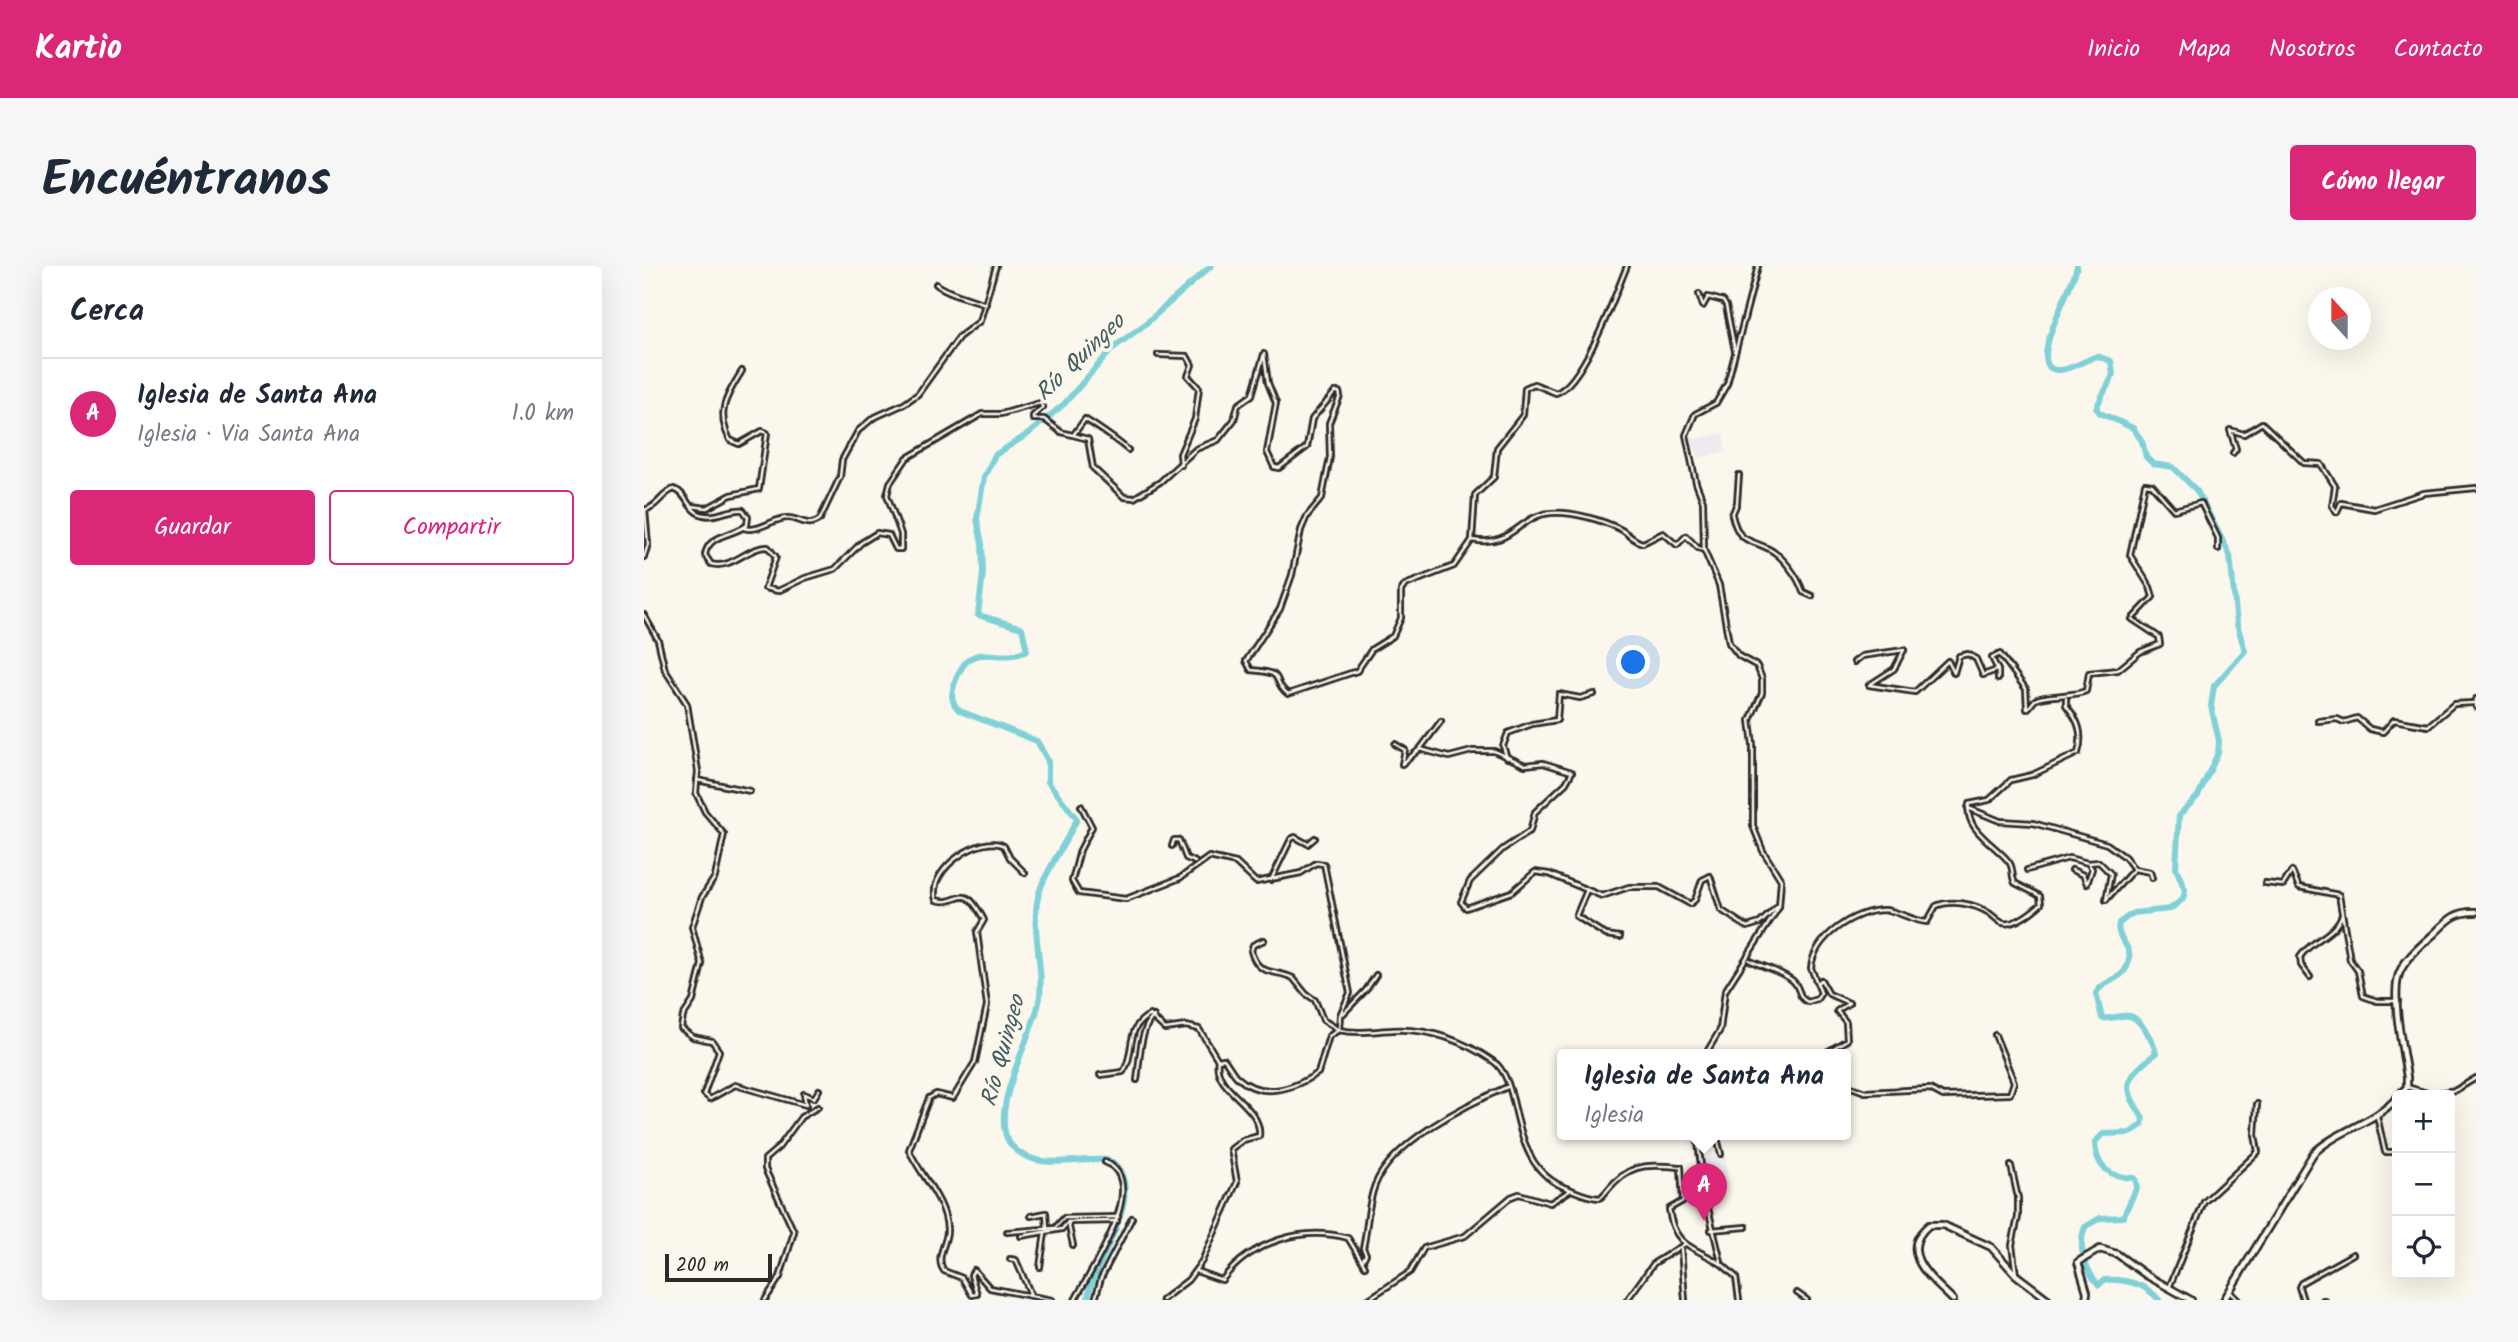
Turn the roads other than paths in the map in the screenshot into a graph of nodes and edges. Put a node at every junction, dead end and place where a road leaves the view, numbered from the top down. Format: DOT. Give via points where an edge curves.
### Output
graph roads {
  1 [pos="996,266"];
  2 [pos="1627,266"];
  3 [pos="1758,266"];
  4 [pos="936,284"];
  5 [pos="1699,294"];
  6 [pos="986,304"];
  7 [pos="1158,355"];
  8 [pos="1736,355"];
  9 [pos="742,371"];
  10 [pos="1074,434"];
  11 [pos="1128,450"];
  12 [pos="2233,453"];
  13 [pos="1181,466"];
  14 [pos="1739,475"];
  15 [pos="2476,488"];
  16 [pos="691,506"];
  17 [pos="644,510"];
  18 [pos="744,528"];
  19 [pos="1472,540"];
  20 [pos="2218,549"];
  21 [pos="1704,550"];
  22 [pos="644,557"];
  23 [pos="1812,596"];
  24 [pos="644,615"];
  25 [pos="1854,662"];
  26 [pos="1998,670"];
  27 [pos="1998,679"];
  28 [pos="1594,694"];
  29 [pos="2066,698"];
  30 [pos="2475,703"];
  31 [pos="2318,721"];
  32 [pos="1441,722"];
  33 [pos="1395,744"];
  34 [pos="1420,750"];
  35 [pos="1507,758"];
  36 [pos="697,780"];
  37 [pos="750,791"];
  38 [pos="1081,806"];
  39 [pos="1968,808"];
  40 [pos="1315,838"];
  41 [pos="1172,846"];
  42 [pos="1199,862"];
  43 [pos="2088,863"];
  44 [pos="2134,869"];
  45 [pos="2027,870"];
  46 [pos="2072,870"];
  47 [pos="1025,873"];
  48 [pos="2152,878"];
  49 [pos="1271,880"];
  50 [pos="2265,883"];
  51 [pos="1587,890"];
  52 [pos="1779,907"];
  53 [pos="2476,912"];
  54 [pos="2342,915"];
  55 [pos="1620,937"];
  56 [pos="1264,940"];
  57 [pos="1748,960"];
  58 [pos="1376,975"];
  59 [pos="2309,977"];
  60 [pos="1817,983"];
  61 [pos="2398,1000"];
  62 [pos="1340,1015"];
  63 [pos="1154,1016"];
  64 [pos="1339,1030"];
  65 [pos="1996,1035"];
  66 [pos="1709,1049"];
  67 [pos="1832,1049"];
  68 [pos="1218,1060"];
  69 [pos="1101,1075"];
  70 [pos="2476,1078"];
  71 [pos="1137,1080"];
  72 [pos="1507,1087"];
  73 [pos="1851,1087"];
  74 [pos="2407,1087"];
  75 [pos="819,1090"];
  76 [pos="2404,1090"];
  77 [pos="2392,1102"];
  78 [pos="2257,1104"];
  79 [pos="818,1107"];
  80 [pos="2377,1116"];
  81 [pos="1698,1140"];
  82 [pos="1718,1140"];
  83 [pos="2392,1152"];
  84 [pos="1721,1154"];
  85 [pos="1105,1162"];
  86 [pos="2011,1167"];
  87 [pos="1571,1190"];
  88 [pos="1705,1196"];
  89 [pos="1683,1201"];
  90 [pos="1031,1216"];
  91 [pos="1132,1217"];
  92 [pos="1117,1219"];
  93 [pos="1068,1222"];
  94 [pos="1746,1227"];
  95 [pos="1047,1229"];
  96 [pos="1711,1230"];
  97 [pos="1007,1232"];
  98 [pos="1045,1233"];
  99 [pos="1021,1236"];
  100 [pos="1685,1244"];
  101 [pos="1073,1245"];
  102 [pos="1681,1249"];
  103 [pos="2353,1254"];
  104 [pos="1010,1259"];
  105 [pos="1363,1259"];
  106 [pos="1365,1266"];
  107 [pos="1724,1266"];
  108 [pos="1040,1267"];
  109 [pos="1196,1271"];
  110 [pos="2016,1275"];
  111 [pos="2169,1288"];
  112 [pos="2230,1292"];
  113 [pos="1797,1293"];
  114 [pos="1031,1295"];
  115 [pos="2187,1299"];
  116 [pos="765,1300"];
  117 [pos="1052,1300"];
  118 [pos="1075,1300"];
  119 [pos="1095,1300"];
  120 [pos="1162,1300"];
  121 [pos="1367,1300"];
  122 [pos="1627,1300"];
  123 [pos="1685,1300"];
  124 [pos="1739,1300"];
  125 [pos="1807,1300"];
  126 [pos="1953,1300"];
  127 [pos="2049,1300"];
  128 [pos="2086,1300"];
  129 [pos="2224,1300"];
  130 [pos="2238,1300"];
  131 [pos="2304,1300"];
  1 -- 6 [label="street"];
  2 -- 19 [label="street" via="1593,346 1563,390 1553,394 1534,384 1525,388 1523,415 1497,448 1491,481 1476,491"];
  3 -- 8 [label="street"];
  4 -- 6 [label="street" via="945,292"];
  5 -- 8 [label="street" via="1703,306 1708,296 1723,301"];
  6 -- 18 [label="street" via="979,321 959,337 920,392 873,418 858,432 817,522 784,518"];
  7 -- 13 [label="street" via="1187,356 1192,365 1188,376 1199,388 1195,419 1180,454"];
  8 -- 21 [label="street" via="1723,394 1695,414 1686,435 1703,500"];
  9 -- 16 [label="street" via="729,391 722,419 730,440 738,444 762,431 767,433 759,489 731,495 707,508"];
  10 -- 11 [label="street" via="1084,419 1102,427"];
  10 -- 13 [label="street" via="1088,439 1093,468 1127,498 1152,488"];
  10 -- 18 [label="street" via="1044,419 1034,420 1043,409 1040,404 982,414 907,458 890,484 887,495 901,534 899,550 889,535 877,533 835,569 771,592 764,583 776,557 768,547 721,565 711,564 705,555 717,538"];
  12 -- 15 [label="street" via="2230,430 2244,434 2262,423 2304,463 2321,464 2335,486 2332,506 2337,512 2342,503 2374,509 2424,493"];
  13 -- 19 [label="street" via="1196,449 1218,440 1234,420 1238,405 1252,395 1263,354 1276,403 1267,452 1273,467 1279,468 1307,447 1312,419 1335,391 1340,394 1329,423 1330,457 1322,498 1301,530 1280,609 1246,661 1251,670 1273,673 1288,694 1357,671 1372,649 1393,636 1401,618 1405,585 1454,566"];
  14 -- 23 [label="street" via="1732,515 1740,536 1771,550 1798,579 1803,592"];
  16 -- 17 [label="street" via="682,492 674,489"];
  16 -- 18 [label="street" via="705,516 743,510 749,521"];
  17 -- 22 [label="street" via="648,544"];
  19 -- 21 [label="street" via="1495,542 1537,516 1558,512 1619,528 1637,542 1648,542 1663,533 1672,543 1681,544 1686,537"];
  20 -- 29 [label="street" via="2218,538 2201,503 2174,510 2152,485 2145,484 2130,555 2153,597 2132,619 2161,642 2118,670 2093,671 2087,676 2086,691"];
  21 -- 52 [label="street" via="1719,584 1730,643 1757,666 1762,679 1762,693 1750,720 1753,826 1781,880"];
  24 -- 36 [label="street" via="658,639 665,670 687,704"];
  25 -- 26 [label="street" via="1862,656 1904,650 1894,669 1870,685 1909,693 1923,687 1948,661 1954,673 1959,656 1968,654 1976,659 1983,675"];
  26 -- 27 [label="street"];
  26 -- 29 [label="street" via="1993,659 2000,654 2026,689 2025,709 2038,699"];
  28 -- 35 [label="street" via="1580,698 1559,694 1557,720 1508,733 1503,746"];
  29 -- 39 [label="street" via="2082,735 2078,753 2011,780 1993,798"];
  30 -- 31 [label="street" via="2454,704 2428,726 2394,720 2383,732 2370,729 2357,718"];
  32 -- 34 [label="street"];
  33 -- 34 [label="street" via="1405,750 1402,764"];
  34 -- 35 [label="street" via="1449,757 1494,751"];
  35 -- 51 [label="street" via="1525,765 1543,763 1572,775 1535,812 1530,831 1503,849 1471,881 1461,902 1470,909 1512,892 1535,872"];
  36 -- 37 [label="street"];
  36 -- 75 [label="street" via="696,793 705,812 724,834 715,877 691,927 702,964 681,1028 712,1041 719,1051 704,1094 710,1099 735,1085 806,1105 804,1094 814,1098"];
  38 -- 42 [label="street" via="1092,827 1073,873 1079,893 1126,899 1180,878"];
  39 -- 44 [label="street" via="2000,821 2033,823 2106,844"];
  39 -- 60 [label="street" via="1977,833 2011,864 2015,883 2040,896 2042,904 2012,923 1949,902 1936,906 1927,922 1884,910 1856,918 1820,944 1811,968"];
  40 -- 49 [label="street" via="1308,844 1292,839"];
  41 -- 42 [label="street" via="1179,840 1186,858"];
  42 -- 49 [label="street" via="1209,857 1231,860 1252,881"];
  43 -- 44 [label="street" via="2099,862 2109,869 2106,900"];
  43 -- 45 [label="street" via="2069,858"];
  43 -- 46 [label="street" via="2092,869 2087,884 2083,875"];
  44 -- 48 [label="street" via="2150,872"];
  47 -- 114 [label="street" via="1004,846 993,843 950,860 938,878 936,900 965,897 973,901 984,920 976,932 987,1005 975,1062 961,1090 953,1098 936,1094 929,1098 909,1150 945,1219 942,1269 962,1278 972,1296 977,1294 971,1275 974,1270 990,1288"];
  49 -- 62 [label="street" via="1324,864 1350,993"];
  50 -- 54 [label="street" via="2283,885 2292,871 2300,887 2339,895"];
  51 -- 52 [label="street" via="1602,896 1629,887 1659,887 1690,904 1702,880 1710,876 1721,911 1747,927"];
  51 -- 55 [label="street" via="1576,916 1606,935"];
  52 -- 57 [label="street"];
  53 -- 61 [label="street" via="2453,916 2419,948 2399,974"];
  54 -- 59 [label="street" via="2335,929 2300,957"];
  54 -- 61 [label="street" via="2350,960 2358,971 2363,996"];
  56 -- 64 [label="street" via="1251,951 1261,969 1293,978 1315,1000 1323,1020"];
  57 -- 60 [label="street" via="1790,979 1804,1001 1820,997 1822,989"];
  57 -- 66 [label="street" via="1723,997 1720,1030"];
  58 -- 62 [label="street"];
  60 -- 67 [label="street" via="1821,980 1829,994 1849,1003 1837,1011 1846,1022 1847,1040"];
  61 -- 74 [label="street"];
  62 -- 64 [label="street"];
  63 -- 68 [label="street" via="1166,1029 1199,1029"];
  63 -- 69 [label="street" via="1139,1021 1130,1040 1127,1068"];
  63 -- 71 [label="street" via="1142,1042"];
  64 -- 68 [label="street" via="1329,1035 1318,1073 1293,1087 1261,1090 1239,1079 1224,1059"];
  64 -- 72 [label="street" via="1423,1031 1449,1038 1496,1063"];
  65 -- 73 [label="street" via="2014,1082 2010,1094 1943,1096 1930,1089 1865,1092"];
  68 -- 109 [label="street" via="1222,1080 1247,1107 1260,1130 1259,1136 1242,1140 1230,1150 1237,1182"];
  70 -- 74 [label="street" via="2456,1090 2431,1094"];
  72 -- 87 [label="street" via="1520,1133 1540,1170 1552,1183"];
  72 -- 105 [label="street" via="1476,1100 1409,1143 1376,1183"];
  74 -- 76 [label="street"];
  77 -- 80 [label="street"];
  78 -- 111 [label="street" via="2258,1152 2204,1202"];
  79 -- 116 [label="street" via="800,1117 765,1159 765,1169 794,1232 780,1277"];
  80 -- 83 [label="street" via="2384,1150"];
  80 -- 112 [label="street" via="2313,1154"];
  81 -- 88 [label="street"];
  82 -- 84 [label="street"];
  85 -- 92 [label="street" via="1112,1165 1122,1183"];
  86 -- 110 [label="street" via="2018,1212 2012,1245"];
  87 -- 89 [label="street" via="1600,1198 1617,1179 1641,1166 1660,1164 1681,1167"];
  87 -- 121 [label="street" via="1550,1203 1519,1194 1511,1197 1465,1236 1424,1248 1410,1272"];
  88 -- 89 [label="street"];
  88 -- 96 [label="street"];
  89 -- 100 [label="street" via="1670,1206 1670,1213"];
  90 -- 95 [label="street" via="1046,1213"];
  91 -- 119 [label="street"];
  92 -- 93 [label="street"];
  92 -- 95 [label="street" via="1064,1218 1059,1226"];
  92 -- 118 [label="street"];
  93 -- 98 [label="street" via="1062,1229"];
  93 -- 101 [label="street"];
  94 -- 96 [label="street"];
  95 -- 97 [label="street"];
  96 -- 107 [label="street"];
  98 -- 99 [label="street"];
  98 -- 108 [label="street"];
  100 -- 102 [label="street"];
  100 -- 107 [label="street"];
  102 -- 122 [label="street" via="1654,1263"];
  102 -- 123 [label="street"];
  103 -- 131 [label="street" via="2301,1283"];
  104 -- 114 [label="street" via="1016,1260"];
  105 -- 106 [label="street"];
  105 -- 109 [label="street" via="1348,1238 1305,1233 1286,1236 1246,1255 1222,1280"];
  107 -- 124 [label="street" via="1736,1277"];
  109 -- 120 [label="street"];
  110 -- 126 [label="street" via="1991,1247 1943,1225 1929,1225 1920,1232 1914,1248 1917,1262"];
  110 -- 127 [label="street"];
  111 -- 115 [label="street"];
  111 -- 128 [label="street" via="2117,1254 2100,1249 2078,1262 2088,1292"];
  112 -- 129 [label="street"];
  112 -- 130 [label="street"];
  113 -- 125 [label="street"];
  114 -- 117 [label="street"];
}
